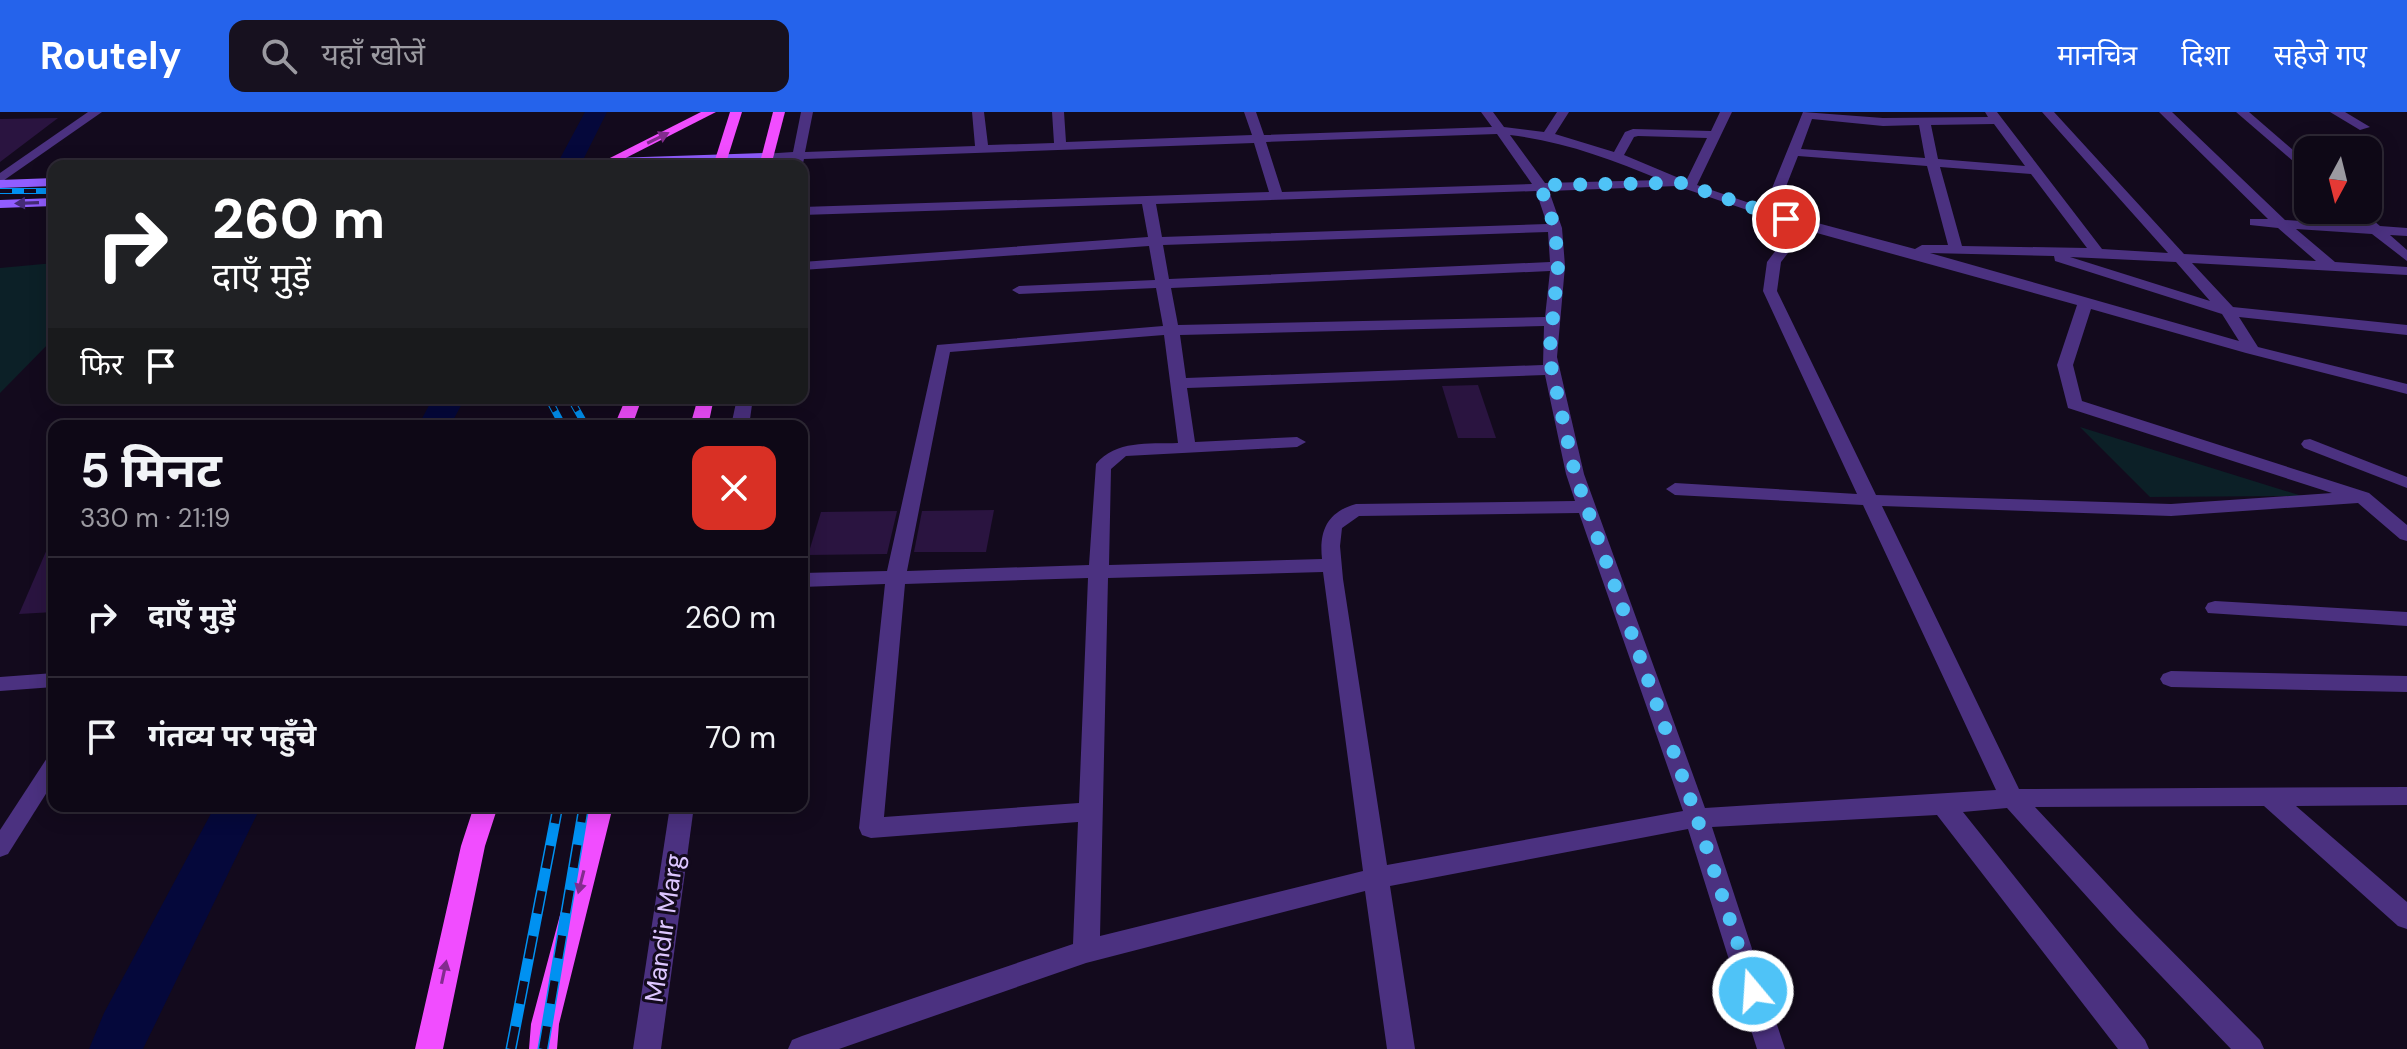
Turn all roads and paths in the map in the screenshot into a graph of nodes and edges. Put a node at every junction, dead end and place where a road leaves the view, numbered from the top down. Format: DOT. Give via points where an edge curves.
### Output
graph roads {
  1 [pos="96,112"];
  2 [pos="710,112"];
  3 [pos="736,112"];
  4 [pos="779,112"];
  5 [pos="807,112"];
  6 [pos="978,112"];
  7 [pos="1058,112"];
  8 [pos="1250,112"];
  9 [pos="1563,112"];
  10 [pos="1726,112"];
  11 [pos="2048,112"];
  12 [pos="2165,112"];
  13 [pos="2242,112"];
  14 [pos="2336,112"];
  15 [pos="1809,113"];
  16 [pos="1994,116"];
  17 [pos="1493,121"];
  18 [pos="1924,122"];
  19 [pos="2364,127"];
  20 [pos="1713,135"];
  21 [pos="1548,136"];
  22 [pos="1259,140"];
  23 [pos="1060,148"];
  24 [pos="982,150"];
  25 [pos="1791,152"];
  26 [pos="1617,157"];
  27 [pos="2294,158"];
  28 [pos="612,160"];
  29 [pos="721,160"];
  30 [pos="767,160"];
  31 [pos="797,160"];
  32 [pos="808,160"];
  33 [pos="1934,163"];
  34 [pos="2033,170"];
  35 [pos="0,182"];
  36 [pos="48,182"];
  37 [pos="1540,185"];
  38 [pos="1685,185"];
  39 [pos="1277,195"];
  40 [pos="1148,199"];
  41 [pos="48,202"];
  42 [pos="0,204"];
  43 [pos="808,211"];
  44 [pos="1769,213"];
  45 [pos="2255,222"];
  46 [pos="2280,224"];
  47 [pos="2369,224"];
  48 [pos="1803,225"];
  49 [pos="1555,228"];
  50 [pos="2376,230"];
  51 [pos="2407,232"];
  52 [pos="1156,241"];
  53 [pos="1956,248"];
  54 [pos="1902,250"];
  55 [pos="2034,250"];
  56 [pos="2098,253"];
  57 [pos="2407,257"];
  58 [pos="2183,259"];
  59 [pos="808,266"];
  60 [pos="1558,266"];
  61 [pos="2330,266"];
  62 [pos="2407,271"];
  63 [pos="1162,283"];
  64 [pos="1019,290"];
  65 [pos="2086,302"];
  66 [pos="2228,311"];
  67 [pos="1552,321"];
  68 [pos="1171,330"];
  69 [pos="2407,330"];
  70 [pos="2252,350"];
  71 [pos="1552,370"];
  72 [pos="1180,383"];
  73 [pos="2407,389"];
  74 [pos="1297,442"];
  75 [pos="2310,444"];
  76 [pos="1187,446"];
  77 [pos="2407,483"];
  78 [pos="1675,489"];
  79 [pos="2362,497"];
  80 [pos="1870,500"];
  81 [pos="1587,507"];
  82 [pos="2407,535"];
  83 [pos="1333,565"];
  84 [pos="1098,572"];
  85 [pos="896,577"];
  86 [pos="808,580"];
  87 [pos="2215,608"];
  88 [pos="2407,619"];
  89 [pos="2171,679"];
  90 [pos="48,680"];
  91 [pos="0,684"];
  92 [pos="2407,684"];
  93 [pos="48,773"];
  94 [pos="2269,796"];
  95 [pos="2407,796"];
  96 [pos="2012,798"];
  97 [pos="1943,805"];
  98 [pos="484,812"];
  99 [pos="599,812"];
  100 [pos="681,812"];
  101 [pos="1091,812"];
  102 [pos="1697,818"];
  103 [pos="0,848"];
  104 [pos="1375,878"];
  105 [pos="2407,918"];
  106 [pos="1086,951"];
  107 [pos="429,1049"];
  108 [pos="543,1049"];
  109 [pos="647,1049"];
  110 [pos="802,1049"];
  111 [pos="1401,1049"];
  112 [pos="1771,1049"];
  113 [pos="2135,1049"];
  114 [pos="2250,1049"];
  1 -- 35 [label="street"];
  28 -- 2 [label="main road, one-way"];
  3 -- 29 [label="main road"];
  4 -- 30 [label="main road"];
  5 -- 31 [label="street"];
  6 -- 24 [label="street"];
  7 -- 23 [label="street"];
  8 -- 22 [label="street"];
  9 -- 21 [label="street"];
  10 -- 20 [label="street"];
  11 -- 58 [label="street"];
  12 -- 46 [label="street"];
  13 -- 27 [label="street"];
  14 -- 19 [label="street"];
  15 -- 18 [label="street"];
  15 -- 25 [label="street"];
  16 -- 18 [label="street"];
  16 -- 34 [label="street"];
  17 -- 21 [label="street"];
  17 -- 22 [label="street"];
  17 -- 37 [label="street"];
  18 -- 33 [label="street"];
  20 -- 26 [label="street" via="1637,132 1629,135"];
  20 -- 38 [label="street"];
  21 -- 26 [label="street"];
  22 -- 23 [label="street"];
  22 -- 39 [label="street"];
  23 -- 24 [label="street"];
  24 -- 32 [label="street"];
  25 -- 33 [label="street"];
  25 -- 44 [label="street"];
  26 -- 38 [label="street"];
  33 -- 34 [label="street"];
  33 -- 53 [label="street"];
  34 -- 56 [label="street"];
  35 -- 36 [label="main road"];
  37 -- 38 [label="street"];
  37 -- 39 [label="street"];
  37 -- 49 [label="street"];
  38 -- 44 [label="street"];
  39 -- 40 [label="street"];
  40 -- 43 [label="street"];
  40 -- 52 [label="street"];
  41 -- 42 [label="main road, one-way"];
  44 -- 48 [label="street"];
  45 -- 46 [label="street"];
  46 -- 50 [label="street"];
  46 -- 61 [label="street"];
  47 -- 50 [label="street"];
  48 -- 54 [label="street"];
  48 -- 80 [label="street" via="1778,251 1769,272 1770,291"];
  49 -- 52 [label="street"];
  49 -- 60 [label="street"];
  50 -- 51 [label="street"];
  50 -- 57 [label="street"];
  52 -- 59 [label="street"];
  52 -- 63 [label="street"];
  53 -- 54 [label="street"];
  53 -- 55 [label="street"];
  54 -- 65 [label="street"];
  55 -- 56 [label="street"];
  55 -- 66 [label="street"];
  56 -- 58 [label="street"];
  58 -- 61 [label="street"];
  58 -- 66 [label="street"];
  60 -- 63 [label="street"];
  60 -- 67 [label="street"];
  61 -- 62 [label="street"];
  63 -- 64 [label="street"];
  63 -- 68 [label="street"];
  65 -- 70 [label="street"];
  65 -- 79 [label="street" via="2065,365 2074,404"];
  66 -- 69 [label="street"];
  66 -- 70 [label="street"];
  67 -- 68 [label="street"];
  67 -- 71 [label="street"];
  68 -- 72 [label="street"];
  68 -- 85 [label="street" via="943,348"];
  70 -- 73 [label="street"];
  71 -- 72 [label="street"];
  71 -- 81 [label="street"];
  72 -- 76 [label="street"];
  74 -- 76 [label="street"];
  75 -- 77 [label="street"];
  76 -- 84 [label="street" via="1123,451 1102,468"];
  78 -- 80 [label="street"];
  79 -- 80 [label="street" via="2171,510"];
  79 -- 82 [label="street"];
  80 -- 96 [label="street"];
  81 -- 83 [label="street" via="1356,510 1339,515 1331,525"];
  81 -- 102 [label="street"];
  83 -- 84 [label="street"];
  83 -- 104 [label="street"];
  84 -- 85 [label="street"];
  84 -- 101 [label="street"];
  85 -- 86 [label="street"];
  85 -- 101 [label="street" via="871,828"];
  87 -- 88 [label="street"];
  89 -- 92 [label="street"];
  90 -- 91 [label="lane"];
  93 -- 103 [label="lane"];
  94 -- 95 [label="street"];
  94 -- 96 [label="street"];
  94 -- 105 [label="street"];
  96 -- 97 [label="street"];
  96 -- 114 [label="street"];
  97 -- 102 [label="street"];
  97 -- 113 [label="street"];
  107 -- 98 [label="main road, one-way"];
  99 -- 108 [label="main road, one-way"];
  100 -- 109 [label="street, Mandir Marg"];
  101 -- 106 [label="street"];
  102 -- 104 [label="street"];
  102 -- 112 [label="street"];
  104 -- 106 [label="street"];
  104 -- 111 [label="street"];
  106 -- 110 [label="street"];
}
